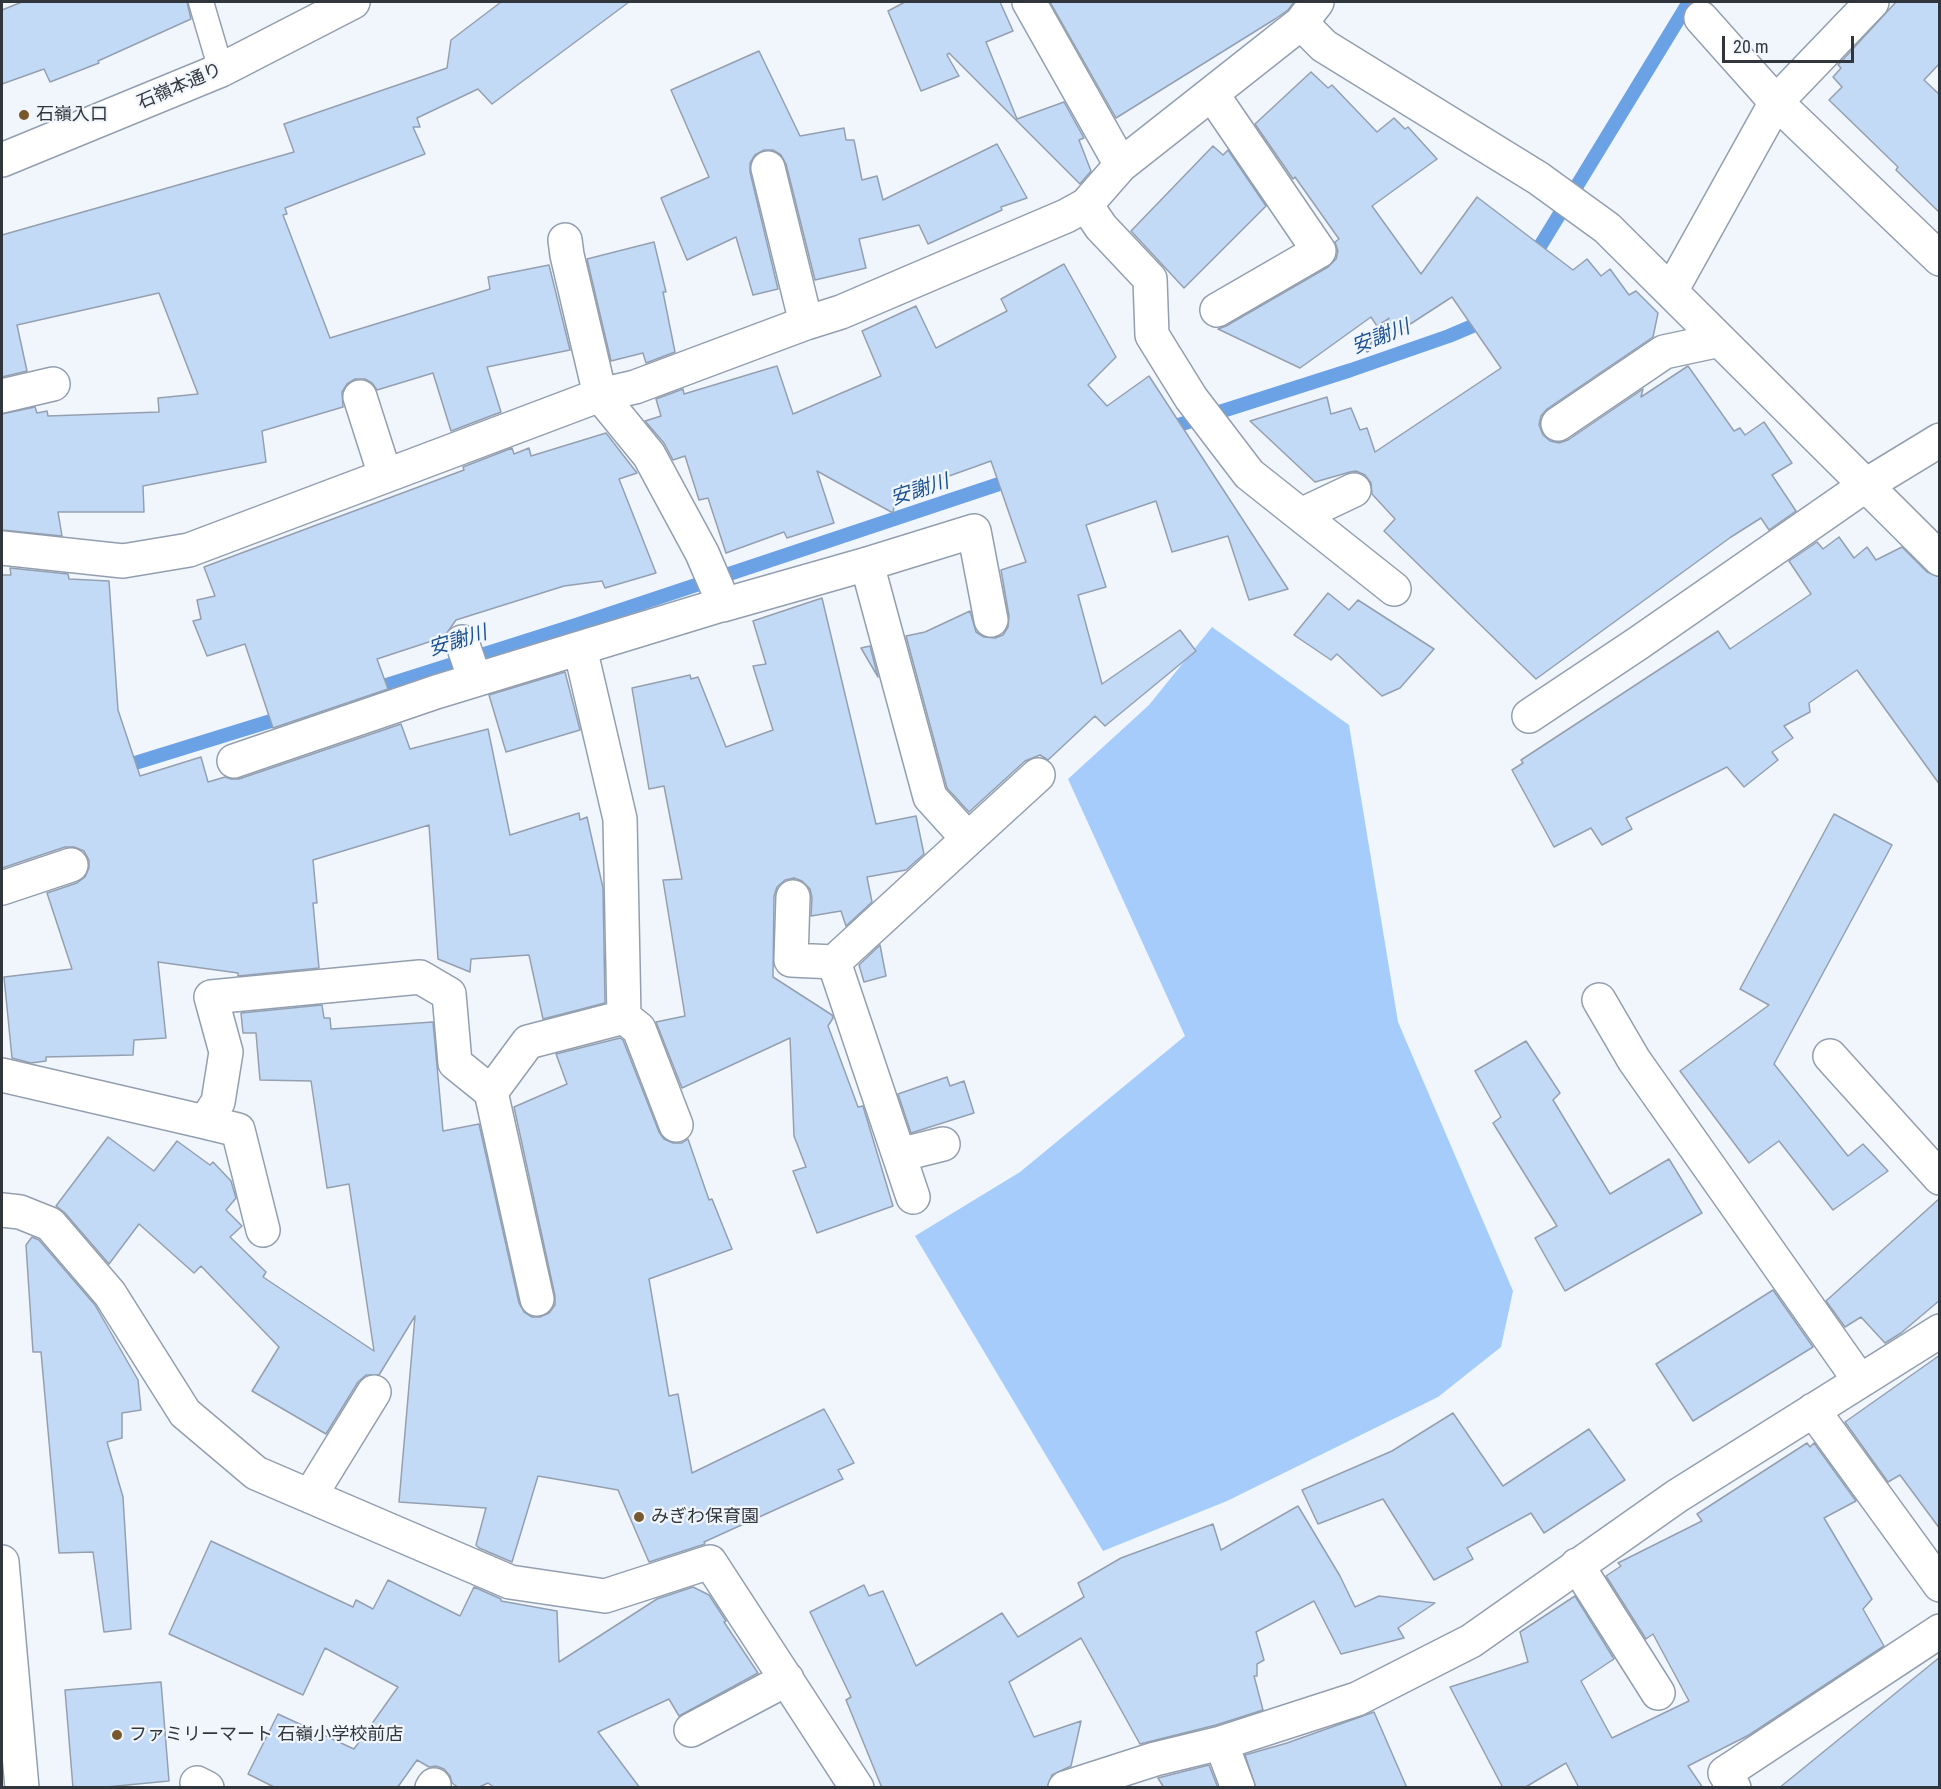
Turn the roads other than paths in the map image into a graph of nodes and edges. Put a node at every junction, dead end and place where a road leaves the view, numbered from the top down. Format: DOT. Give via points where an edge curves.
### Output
graph roads {
  1 [pos="201,2"];
  2 [pos="353,2"];
  3 [pos="1029,2"];
  4 [pos="1872,2"];
  5 [pos="1309,12"];
  6 [pos="1701,18"];
  7 [pos="221,70"];
  8 [pos="1212,94"];
  9 [pos="1776,102"];
  10 [pos="2,160"];
  11 [pos="1121,165"];
  12 [pos="768,168"];
  13 [pos="1086,205"];
  14 [pos="565,240"];
  15 [pos="1940,259"];
  16 [pos="1671,291"];
  17 [pos="1217,310"];
  18 [pos="806,323"];
  19 [pos="1720,340"];
  20 [pos="53,384"];
  21 [pos="600,395"];
  22 [pos="2,396"];
  23 [pos="360,397"];
  24 [pos="1557,424"];
  25 [pos="1940,440"];
  26 [pos="385,476"];
  27 [pos="1866,485"];
  28 [pos="1354,490"];
  29 [pos="1301,515"];
  30 [pos="2,548"];
  31 [pos="1940,559"];
  32 [pos="867,564"];
  33 [pos="1394,589"];
  34 [pos="724,604"];
  35 [pos="991,620"];
  36 [pos="462,642"];
  37 [pos="580,648"];
  38 [pos="475,680"];
  39 [pos="1529,716"];
  40 [pos="234,761"];
  41 [pos="1038,775"];
  42 [pos="968,839"];
  43 [pos="71,865"];
  44 [pos="2,888"];
  45 [pos="793,897"];
  46 [pos="834,962"];
  47 [pos="1599,1000"];
  48 [pos="624,1017"];
  49 [pos="1830,1056"];
  50 [pos="2,1075"];
  51 [pos="491,1092"];
  52 [pos="205,1122"];
  53 [pos="676,1125"];
  54 [pos="943,1144"];
  55 [pos="899,1155"];
  56 [pos="1940,1178"];
  57 [pos="913,1197"];
  58 [pos="2,1209"];
  59 [pos="263,1230"];
  60 [pos="537,1299"];
  61 [pos="1940,1331"];
  62 [pos="1860,1381"];
  63 [pos="374,1392"];
  64 [pos="1813,1410"];
  65 [pos="310,1496"];
  66 [pos="2,1562"];
  67 [pos="1577,1565"];
  68 [pos="1940,1585"];
  69 [pos="1940,1631"];
  70 [pos="787,1679"];
  71 [pos="1658,1693"];
  72 [pos="691,1730"];
  73 [pos="1221,1743"];
  74 [pos="22,1788"];
  75 [pos="857,1788"];
  76 [pos="1065,1788"];
  77 [pos="1238,1788"];
  78 [pos="1734,1788"];
  1 -- 7 [label="lane"];
  2 -- 7 [label="street, 石嶺本通り"];
  3 -- 11 [label="street"];
  4 -- 9 [label="street"];
  5 -- 8 [label="street"];
  5 -- 16 [label="street" via="1324,45 1538,178 1607,228"];
  6 -- 9 [label="street"];
  7 -- 10 [label="street, 石嶺本通り"];
  8 -- 11 [label="street"];
  8 -- 17 [label="street" via="1319,251"];
  9 -- 15 [label="street"];
  9 -- 16 [label="street"];
  11 -- 13 [label="street"];
  12 -- 18 [label="street"];
  13 -- 18 [label="street" via="852,308"];
  13 -- 29 [label="street" via="1101,227 1150,279 1152,335 1191,398 1249,474"];
  14 -- 21 [label="street"];
  16 -- 19 [label="street"];
  18 -- 21 [label="street" via="635,387"];
  19 -- 24 [label="street" via="1664,352"];
  19 -- 27 [label="street"];
  20 -- 22 [label="street"];
  21 -- 26 [label="street"];
  21 -- 34 [label="street" via="649,455 702,553"];
  23 -- 26 [label="street"];
  25 -- 27 [label="street"];
  26 -- 30 [label="street" via="189,550 123,561"];
  27 -- 31 [label="street"];
  27 -- 39 [label="street"];
  28 -- 29 [label="street"];
  29 -- 33 [label="street"];
  32 -- 34 [label="street"];
  32 -- 35 [label="street" via="974,531"];
  32 -- 42 [label="street" via="930,797"];
  34 -- 37 [label="street"];
  36 -- 38 [label="street"];
  37 -- 38 [label="street"];
  37 -- 48 [label="street" via="620,819"];
  38 -- 40 [label="street"];
  41 -- 42 [label="street"];
  42 -- 46 [label="street"];
  43 -- 44 [label="street"];
  45 -- 46 [label="street" via="791,960"];
  46 -- 55 [label="street"];
  47 -- 62 [label="street" via="1634,1060"];
  48 -- 51 [label="street" via="528,1042"];
  48 -- 53 [label="street" via="639,1029"];
  49 -- 56 [label="street"];
  50 -- 52 [label="street"];
  51 -- 52 [label="street" via="454,1063 449,994 420,977 211,997 226,1052 218,1102"];
  51 -- 60 [label="street"];
  52 -- 59 [label="street" via="238,1130"];
  54 -- 55 [label="street"];
  55 -- 57 [label="street"];
  58 -- 65 [label="street" via="50,1224 110,1294 185,1413 256,1473"];
  61 -- 62 [label="street"];
  62 -- 64 [label="street"];
  63 -- 65 [label="street"];
  64 -- 67 [label="street"];
  64 -- 68 [label="street"];
  65 -- 70 [label="street" via="510,1582 605,1596 710,1562"];
  66 -- 74 [label="street"];
  67 -- 71 [label="street"];
  67 -- 73 [label="street" via="1471,1641 1368,1693"];
  69 -- 78 [label="street" via="1725,1773"];
  70 -- 72 [label="street"];
  70 -- 75 [label="street"];
  73 -- 76 [label="street"];
  73 -- 77 [label="street"];
}
